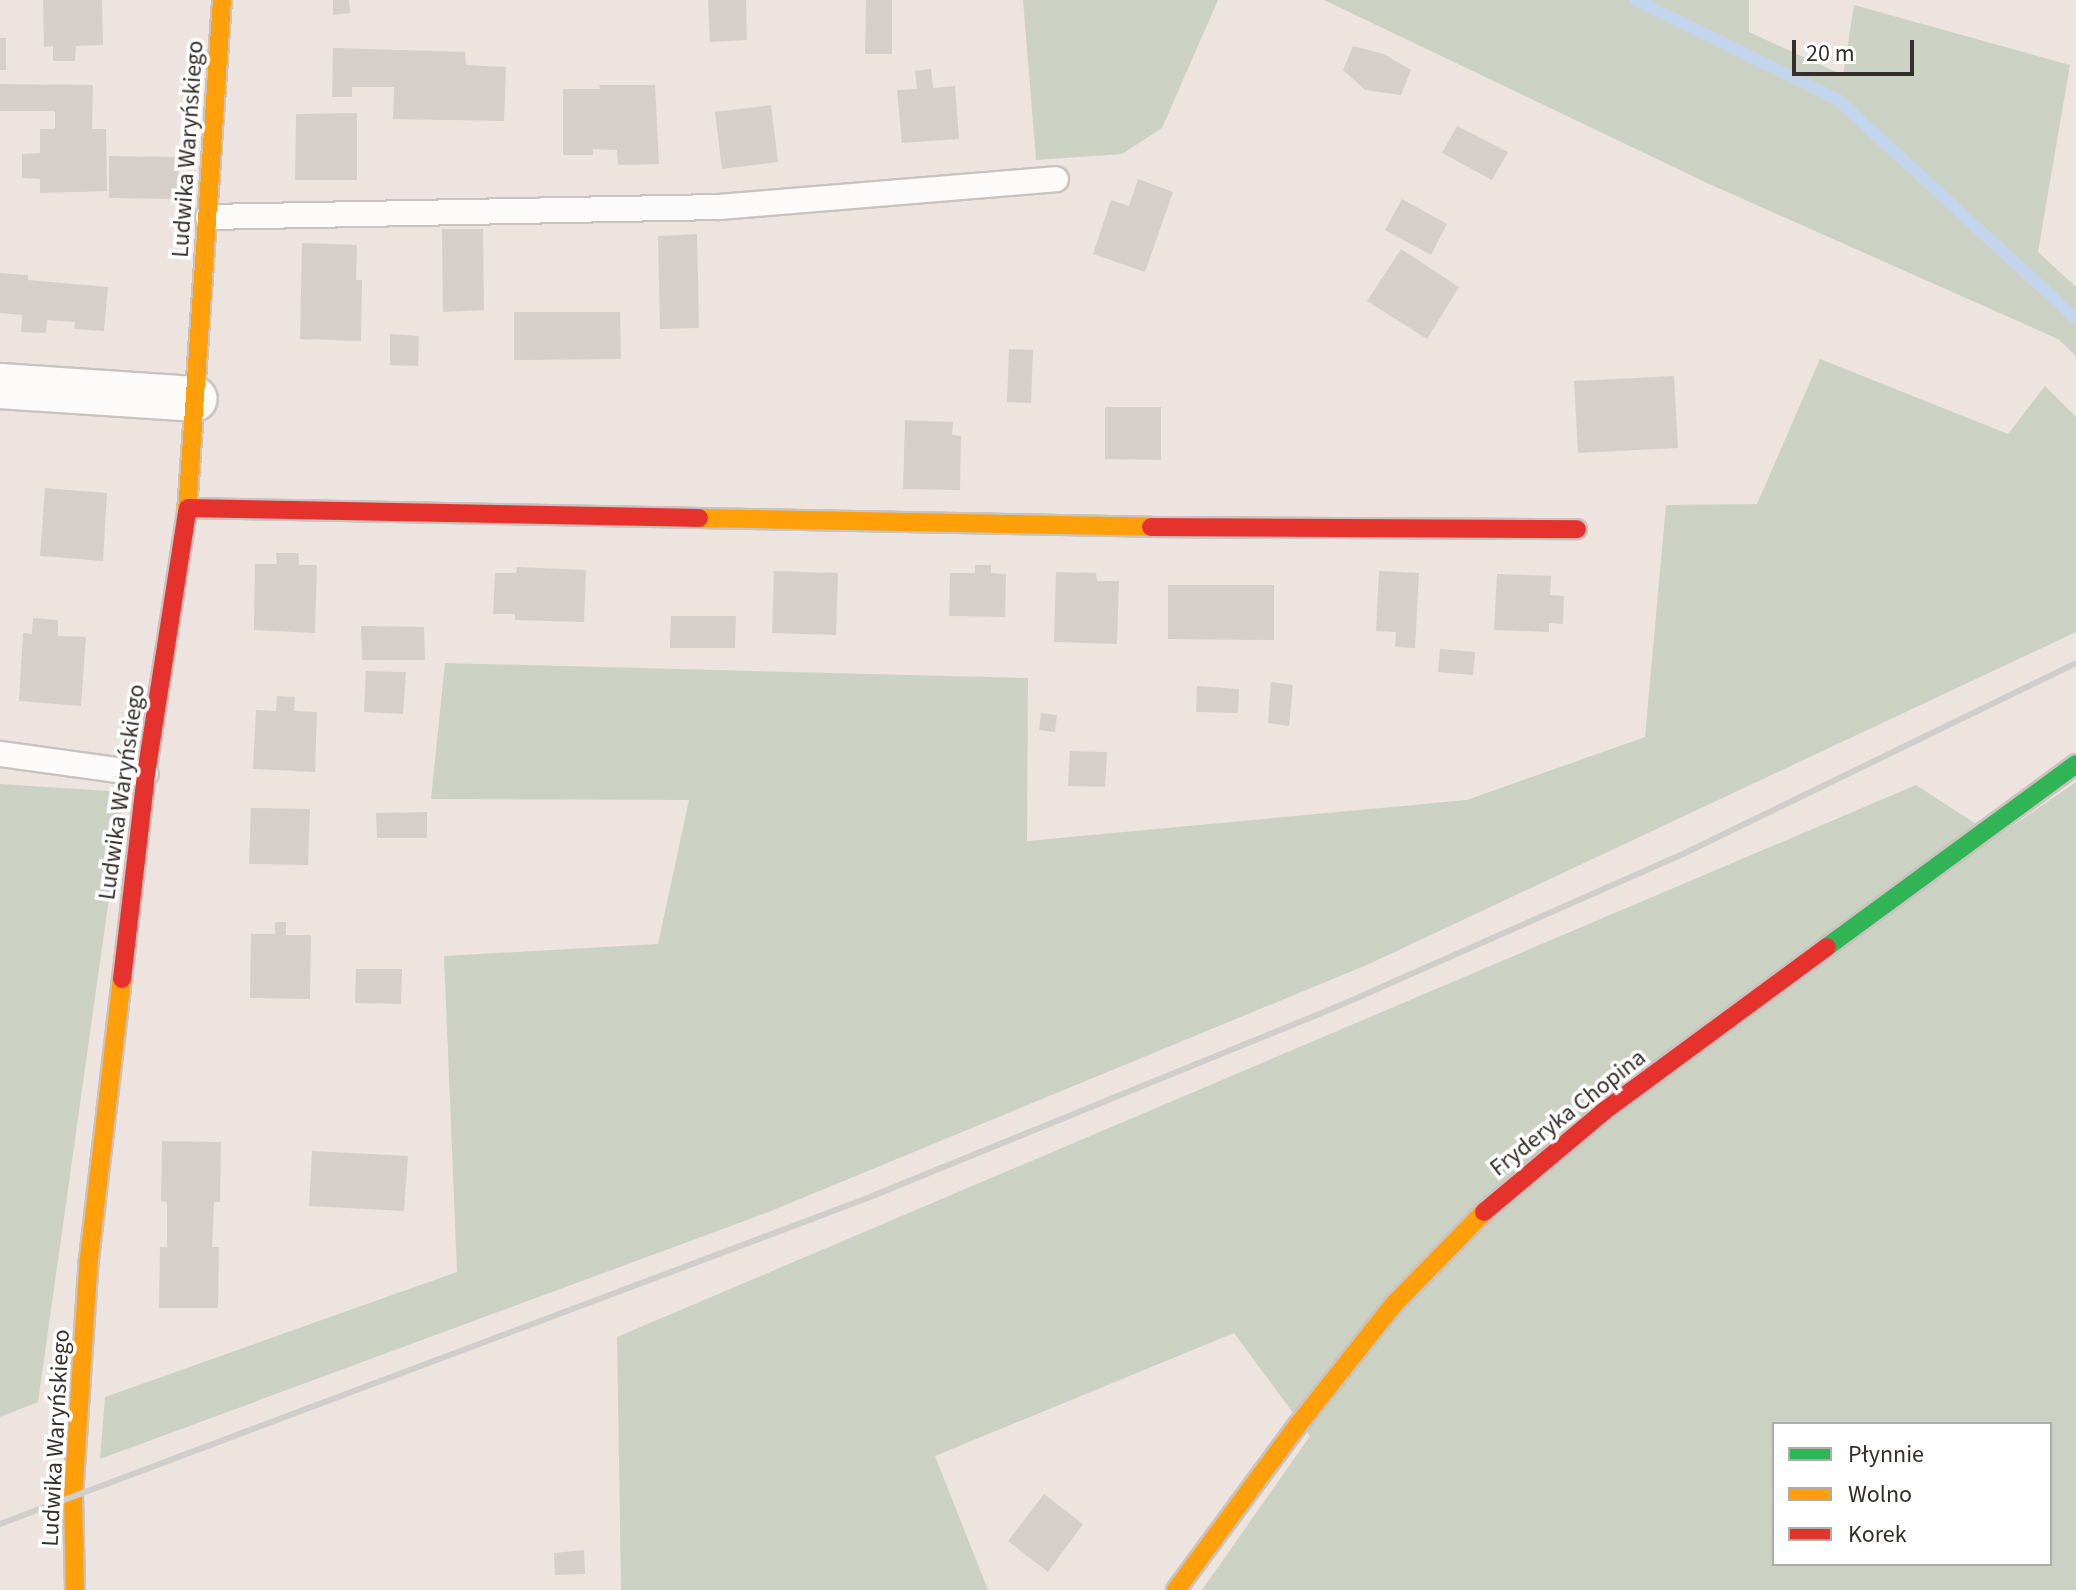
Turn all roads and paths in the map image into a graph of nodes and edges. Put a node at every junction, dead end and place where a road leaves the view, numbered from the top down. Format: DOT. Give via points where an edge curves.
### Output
graph roads {
  1 [pos="222,0"];
  2 [pos="1056,179"];
  3 [pos="208,217"];
  4 [pos="0,386"];
  5 [pos="195,399"];
  6 [pos="188,508"];
  7 [pos="1577,529"];
  8 [pos="0,754"];
  9 [pos="2076,764"];
  10 [pos="146,774"];
  11 [pos="75,1590"];
  12 [pos="1176,1590"];
  1 -- 3 [label="street, Ludwika Waryńskiego"];
  2 -- 3 [label="lane" via="719,207"];
  3 -- 5 [label="street, Ludwika Waryńskiego"];
  4 -- 5 [label="street"];
  5 -- 6 [label="street, Ludwika Waryńskiego"];
  6 -- 7 [label="street" via="1121,527"];
  6 -- 10 [label="street, Ludwika Waryńskiego"];
  8 -- 10 [label="lane"];
  9 -- 12 [label="street, Fryderyka Chopina" via="1603,1112 1490,1206 1395,1303"];
  10 -- 11 [label="street, Ludwika Waryńskiego" via="89,1259 73,1497"];
}
